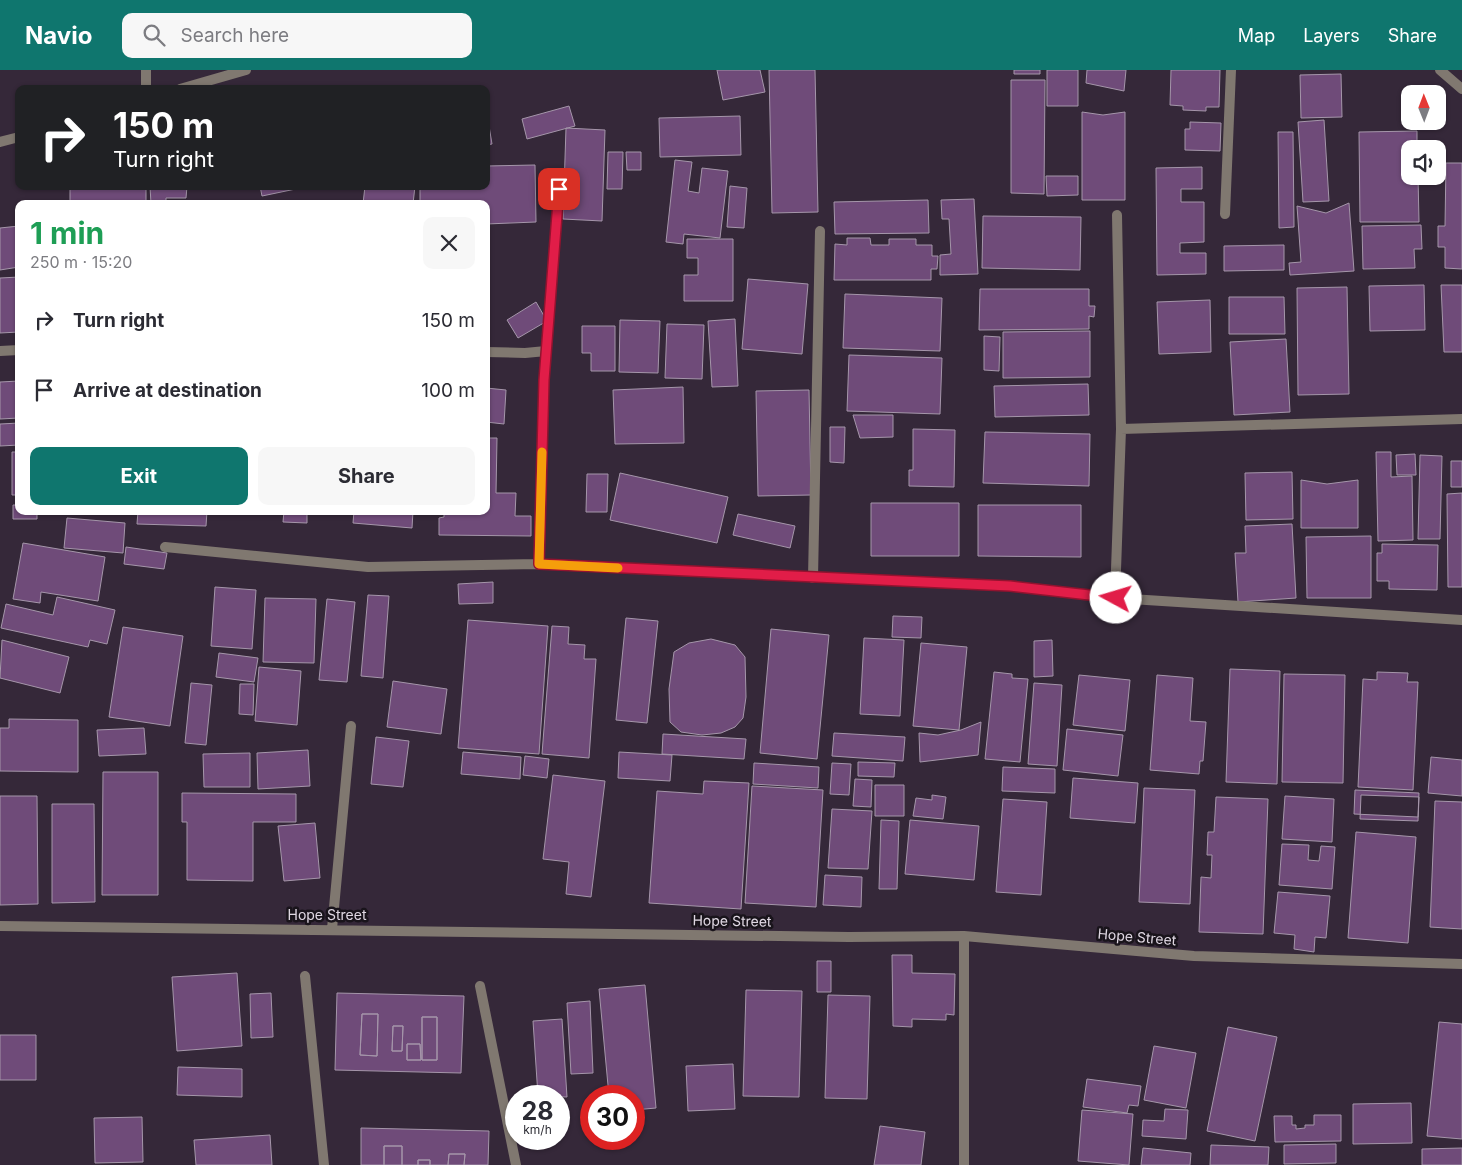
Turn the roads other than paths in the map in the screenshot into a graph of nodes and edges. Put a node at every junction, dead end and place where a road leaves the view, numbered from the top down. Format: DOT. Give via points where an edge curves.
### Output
graph roads {
  1 [pos="146,70"];
  2 [pos="246,70"];
  3 [pos="1230,70"];
  4 [pos="1440,70"];
  5 [pos="146,85"];
  6 [pos="194,85"];
  7 [pos="1462,89"];
  8 [pos="15,138"];
  9 [pos="0,142"];
  10 [pos="559,189"];
  11 [pos="1225,214"];
  12 [pos="1117,215"];
  13 [pos="820,231"];
  14 [pos="15,350"];
  15 [pos="0,351"];
  16 [pos="546,351"];
  17 [pos="490,352"];
  18 [pos="1462,419"];
  19 [pos="1121,430"];
  20 [pos="165,547"];
  21 [pos="539,564"];
  22 [pos="813,578"];
  23 [pos="1116,598"];
  24 [pos="1462,620"];
  25 [pos="351,726"];
  26 [pos="0,926"];
  27 [pos="332,929"];
  28 [pos="964,936"];
  29 [pos="1462,964"];
  30 [pos="305,976"];
  31 [pos="480,986"];
  32 [pos="324,1165"];
  33 [pos="516,1165"];
  34 [pos="964,1165"];
  1 -- 5 [label="street"];
  2 -- 6 [label="street"];
  3 -- 11 [label="street"];
  4 -- 7 [label="street"];
  8 -- 9 [label="street"];
  10 -- 16 [label="street"];
  12 -- 19 [label="street"];
  13 -- 22 [label="street"];
  14 -- 15 [label="street"];
  16 -- 17 [label="street"];
  16 -- 21 [label="street"];
  18 -- 19 [label="street"];
  19 -- 23 [label="street"];
  20 -- 21 [label="street" via="368,567"];
  21 -- 22 [label="street"];
  22 -- 23 [label="street" via="1010,586"];
  23 -- 24 [label="street"];
  25 -- 27 [label="street"];
  26 -- 27 [label="street, Hope Street"];
  27 -- 28 [label="street, Hope Street"];
  28 -- 29 [label="street, Hope Street" via="1194,956"];
  28 -- 34 [label="street"];
  30 -- 32 [label="street"];
  31 -- 33 [label="street"];
}
